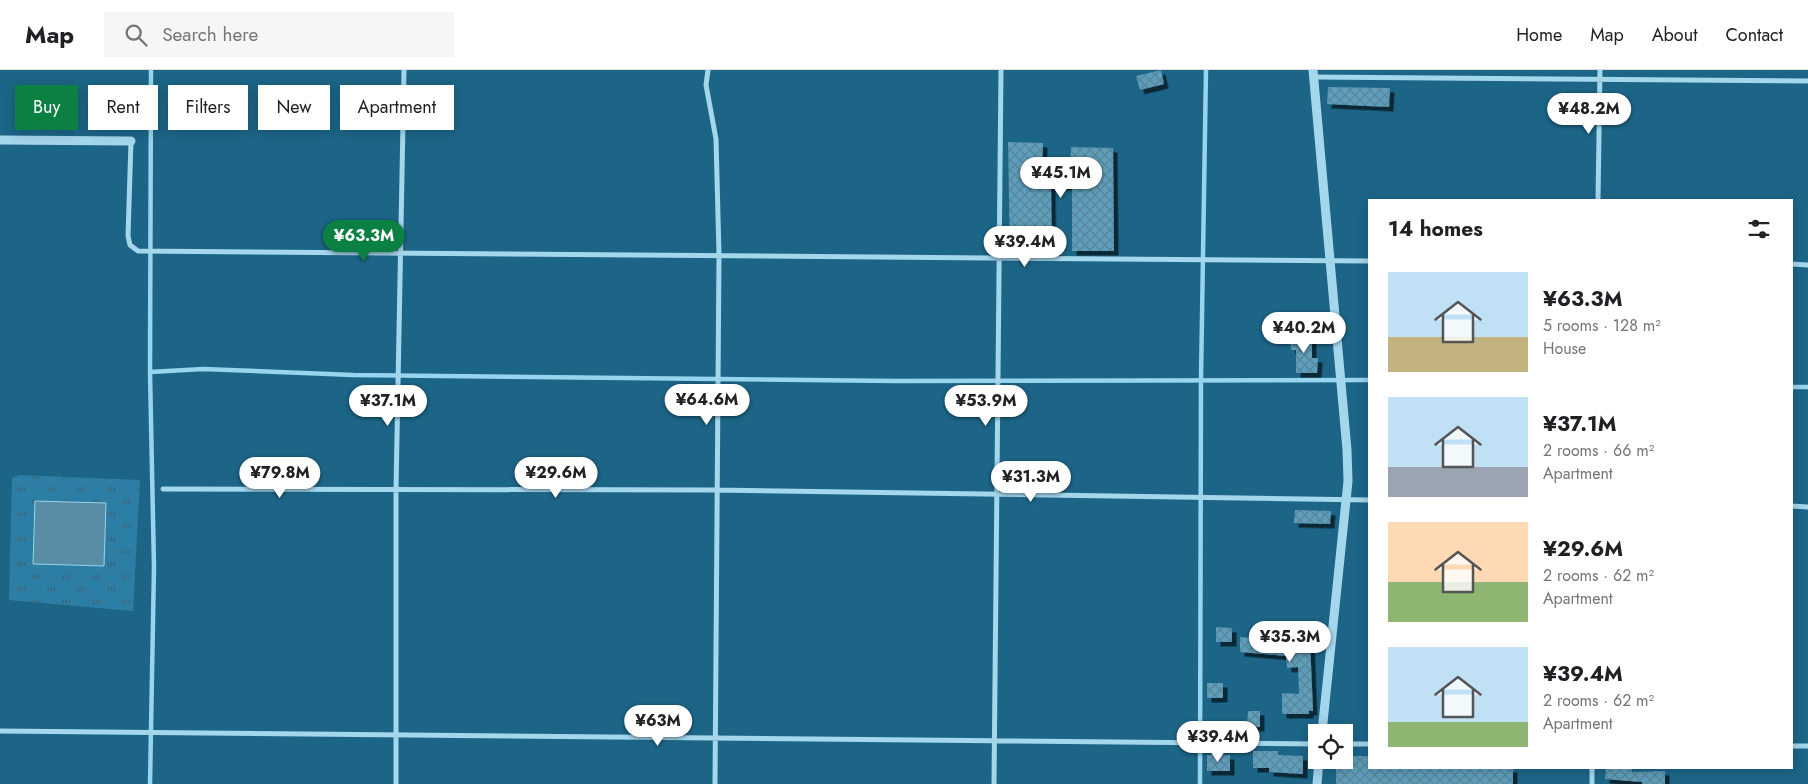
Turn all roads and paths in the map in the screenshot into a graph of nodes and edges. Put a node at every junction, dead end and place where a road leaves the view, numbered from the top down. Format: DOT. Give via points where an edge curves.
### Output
graph roads {
  1 [pos="404,70"];
  2 [pos="708,70"];
  3 [pos="1001,70"];
  4 [pos="1600,70"];
  5 [pos="1313,73"];
  6 [pos="1600,80"];
  7 [pos="1808,81"];
  8 [pos="0,140"];
  9 [pos="131,141"];
  10 [pos="1598,199"];
  11 [pos="402,252"];
  12 [pos="719,254"];
  13 [pos="999,258"];
  14 [pos="1330,261"];
  15 [pos="1368,261"];
  16 [pos="1793,264"];
  17 [pos="1808,265"];
  18 [pos="163,489"];
  19 [pos="396,489"];
  20 [pos="716,490"];
  21 [pos="995,492"];
  22 [pos="1346,499"];
  23 [pos="1368,500"];
  24 [pos="1793,506"];
  25 [pos="1808,506"];
  26 [pos="1323,724"];
  27 [pos="0,731"];
  28 [pos="397,734"];
  29 [pos="716,737"];
  30 [pos="994,740"];
  31 [pos="1308,744"];
  32 [pos="1353,744"];
  33 [pos="1368,744"];
  34 [pos="1793,746"];
  35 [pos="1808,746"];
  36 [pos="1318,769"];
  37 [pos="1592,769"];
  38 [pos="396,784"];
  39 [pos="715,784"];
  40 [pos="994,784"];
  41 [pos="1317,784"];
  42 [pos="1592,784"];
  1 -- 11 [label="street"];
  2 -- 12 [label="street" via="706,85 716,139"];
  3 -- 13 [label="street"];
  4 -- 6 [label="street"];
  5 -- 6 [label="street"];
  5 -- 14 [label="street"];
  6 -- 7 [label="street"];
  6 -- 10 [label="street"];
  8 -- 9 [label="street"];
  9 -- 11 [label="street" via="128,236 130,245 138,251"];
  11 -- 12 [label="street"];
  11 -- 19 [label="street"];
  12 -- 13 [label="street"];
  12 -- 20 [label="street"];
  13 -- 14 [label="street"];
  13 -- 21 [label="street"];
  14 -- 15 [label="street"];
  14 -- 22 [label="street" via="1347,450"];
  16 -- 17 [label="street"];
  18 -- 19 [label="street"];
  19 -- 20 [label="street"];
  19 -- 28 [label="street"];
  20 -- 21 [label="street"];
  20 -- 29 [label="street"];
  21 -- 22 [label="street"];
  21 -- 30 [label="street"];
  22 -- 23 [label="street"];
  22 -- 26 [label="street"];
  24 -- 25 [label="street"];
  27 -- 28 [label="street"];
  28 -- 29 [label="street"];
  28 -- 38 [label="street"];
  29 -- 30 [label="street"];
  29 -- 39 [label="street"];
  30 -- 31 [label="street"];
  30 -- 40 [label="street"];
  32 -- 33 [label="street"];
  34 -- 35 [label="street"];
  36 -- 41 [label="street"];
  37 -- 42 [label="street"];
}
